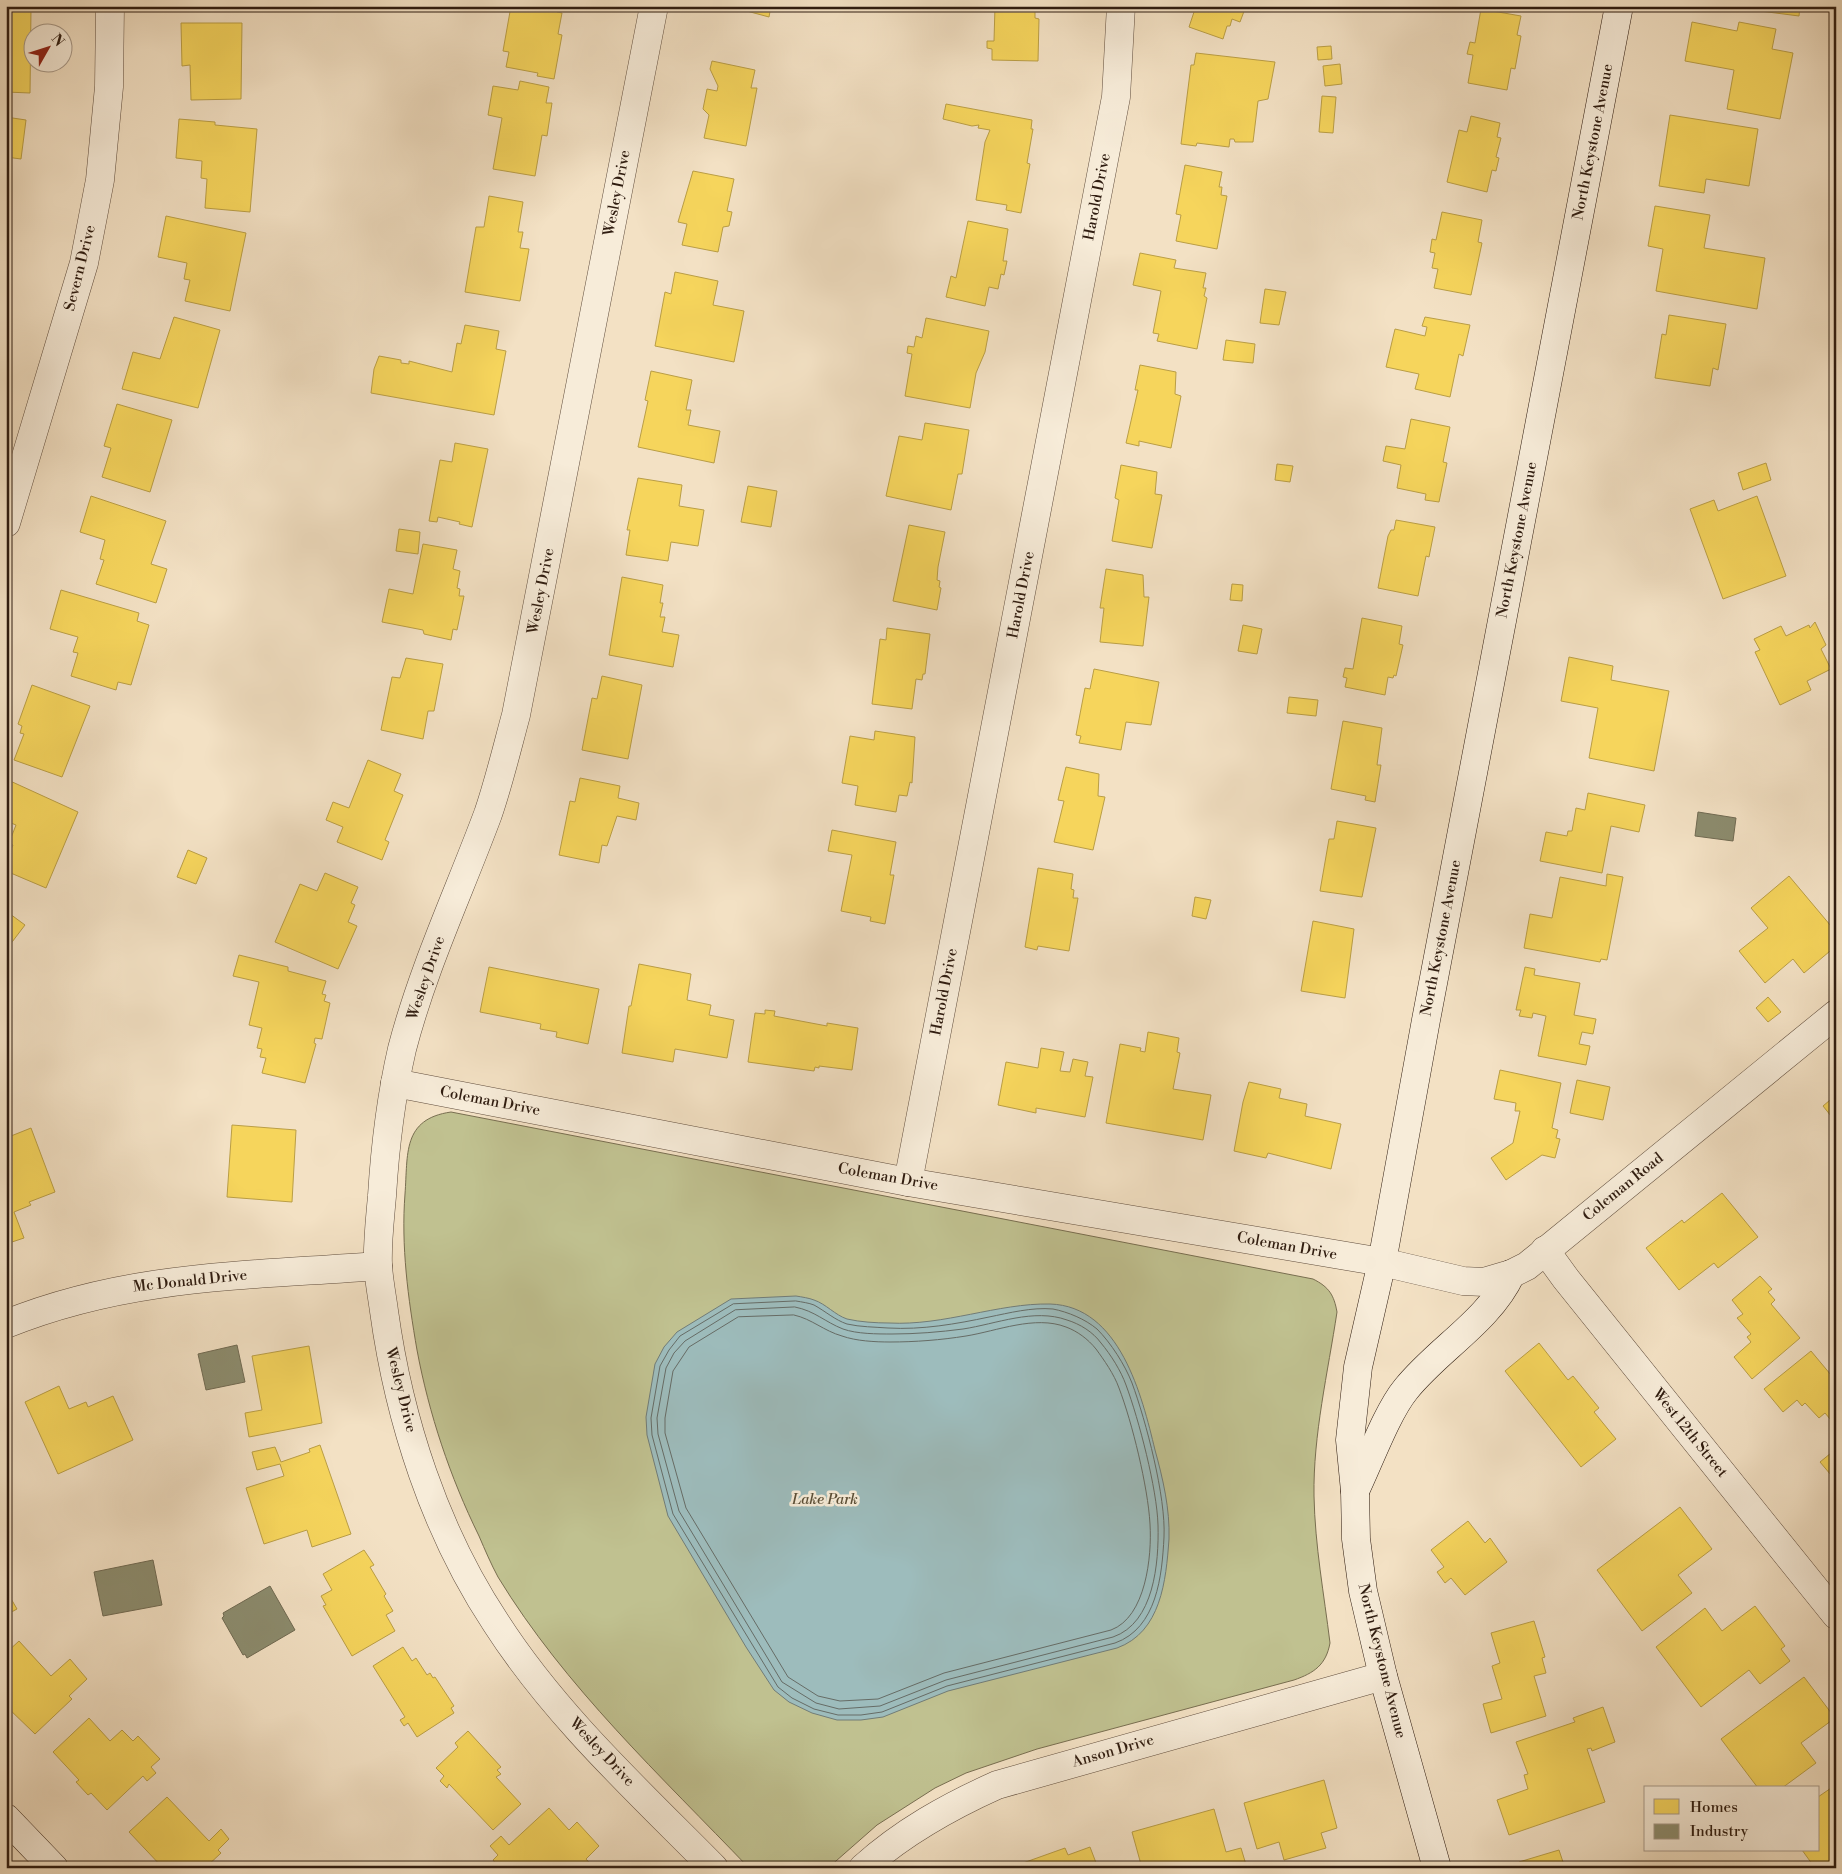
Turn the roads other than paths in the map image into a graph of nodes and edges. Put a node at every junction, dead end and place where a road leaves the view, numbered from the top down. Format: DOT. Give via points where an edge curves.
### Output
graph roads {
  1 [pos="110,6"];
  2 [pos="654,6"];
  3 [pos="1121,6"];
  4 [pos="1619,6"];
  5 [pos="6,523"];
  6 [pos="1836,1014"];
  7 [pos="395,1083"];
  8 [pos="908,1182"];
  9 [pos="1545,1250"];
  10 [pos="1382,1262"];
  11 [pos="378,1266"];
  12 [pos="1511,1274"];
  13 [pos="6,1324"];
  14 [pos="1355,1491"];
  15 [pos="1836,1615"];
  16 [pos="1383,1676"];
  17 [pos="6,1818"];
  18 [pos="54,1868"];
  19 [pos="714,1868"];
  20 [pos="862,1868"];
  21 [pos="1437,1868"];
  1 -- 5 [label="street, Severn Drive" via="109,87 100,180 85,253"];
  2 -- 7 [label="street, Wesley Drive" via="516,715 489,809 425,971"];
  3 -- 8 [label="street, Harold Drive" via="1116,97"];
  4 -- 10 [label="street, North Keystone Avenue"];
  6 -- 9 [label="street, Coleman Road"];
  7 -- 8 [label="street, Coleman Drive"];
  7 -- 11 [label="street, Wesley Drive" via="384,1162"];
  8 -- 10 [label="street, Coleman Drive"];
  9 -- 12 [label="street, Coleman Road" via="1527,1266"];
  9 -- 15 [label="street, West 12th Street"];
  10 -- 12 [label="street, Coleman Road" via="1463,1281 1484,1282"];
  10 -- 14 [label="street, North Keystone Avenue" via="1357,1376 1350,1440"];
  11 -- 13 [label="street, Mc Donald Drive" via="182,1279 91,1295"];
  11 -- 19 [label="street, Wesley Drive" via="400,1394 423,1474 454,1549 496,1623 537,1679 582,1732"];
  12 -- 14 [label="street" via="1485,1311 1405,1389"];
  14 -- 16 [label="street, North Keystone Avenue" via="1356,1539 1363,1591"];
  16 -- 20 [label="street, Anson Drive" via="998,1785 923,1822 887,1846"];
  16 -- 21 [label="street, North Keystone Avenue"];
  17 -- 18 [label="street"];
}
